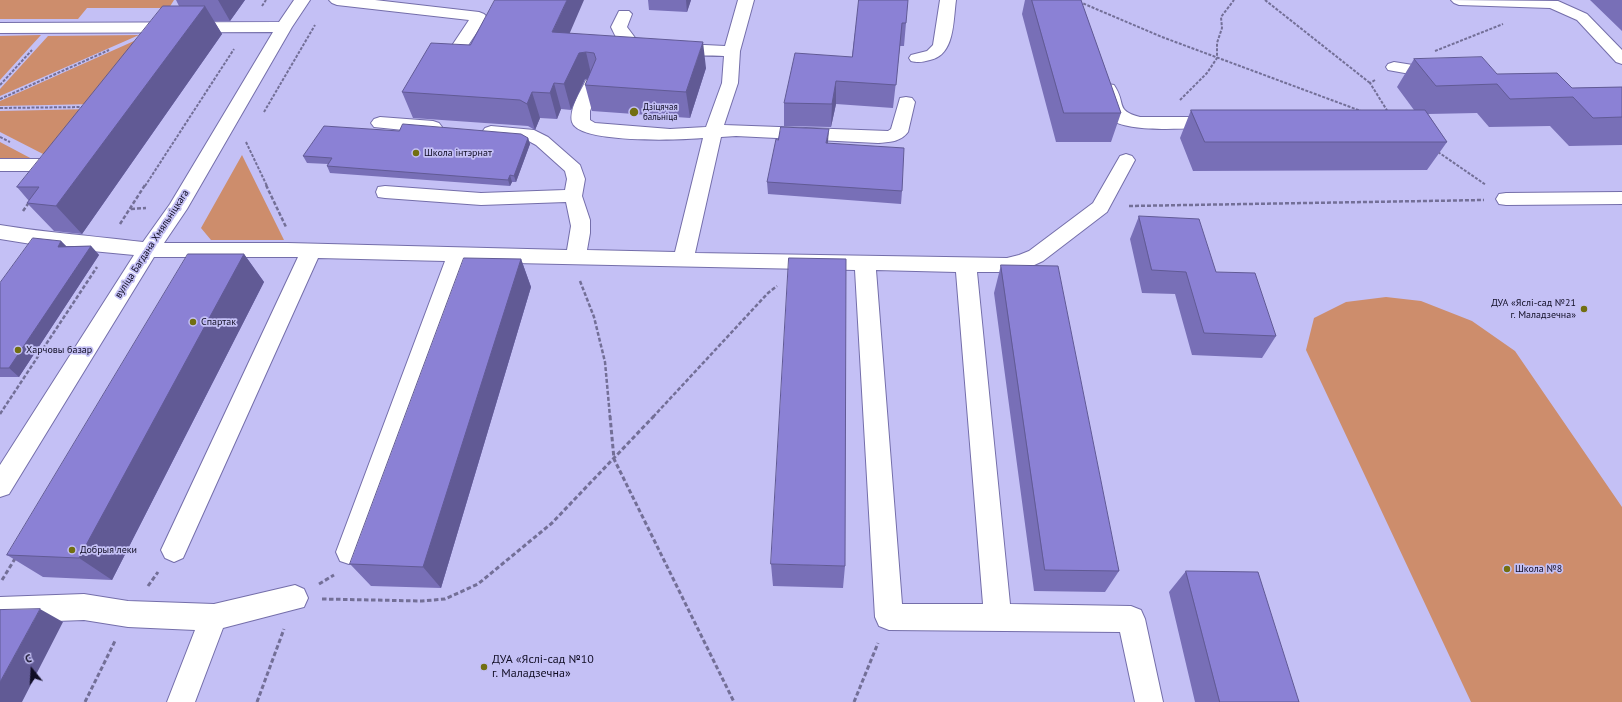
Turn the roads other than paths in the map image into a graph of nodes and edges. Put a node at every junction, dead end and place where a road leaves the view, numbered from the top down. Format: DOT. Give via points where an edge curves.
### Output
graph roads {
  1 [pos="302,0"];
  2 [pos="337,0"];
  3 [pos="746,0"];
  4 [pos="948,0"];
  5 [pos="1460,0"];
  6 [pos="1551,2"];
  7 [pos="174,11"];
  8 [pos="624,14"];
  9 [pos="163,27"];
  10 [pos="284,27"];
  11 [pos="0,28"];
  12 [pos="149,44"];
  13 [pos="732,51"];
  14 [pos="455,53"];
  15 [pos="917,58"];
  16 [pos="1622,59"];
  17 [pos="1394,67"];
  18 [pos="1101,72"];
  19 [pos="1457,76"];
  20 [pos="592,84"];
  21 [pos="906,102"];
  22 [pos="1233,122"];
  23 [pos="380,123"];
  24 [pos="450,129"];
  25 [pos="474,130"];
  26 [pos="714,130"];
  27 [pos="69,148"];
  28 [pos="1126,160"];
  29 [pos="0,165"];
  30 [pos="385,192"];
  31 [pos="573,196"];
  32 [pos="1622,198"];
  33 [pos="1506,200"];
  34 [pos="4,232"];
  35 [pos="147,250"];
  36 [pos="311,251"];
  37 [pos="458,254"];
  38 [pos="575,257"];
  39 [pos="683,260"];
  40 [pos="865,263"];
  41 [pos="966,265"];
  42 [pos="0,486"];
  43 [pos="174,550"];
  44 [pos="349,552"];
  45 [pos="295,598"];
  46 [pos="0,610"];
  47 [pos="214,617"];
  48 [pos="998,617"];
  49 [pos="181,702"];
  50 [pos="1148,702"];
  1 -- 10 [label="street, вуліца Багдана Хмяльніцкага"];
  2 -- 14 [label="street" via="479,17"];
  3 -- 13 [label="street"];
  4 -- 15 [label="street" via="941,46 932,55"];
  5 -- 6 [label="street"];
  6 -- 16 [label="street" via="1582,17"];
  7 -- 9 [label="street"];
  8 -- 13 [label="street" via="619,27 623,36 631,42 646,46"];
  9 -- 10 [label="street"];
  9 -- 11 [label="street"];
  9 -- 12 [label="street"];
  10 -- 35 [label="street, вуліца Багдана Хмяльніцкага" via="177,209"];
  13 -- 26 [label="street" via="730,83"];
  17 -- 19 [label="street"];
  18 -- 22 [label="street" via="1117,114 1122,118 1140,123"];
  20 -- 26 [label="street" via="581,111 581,122 590,128 670,135"];
  21 -- 26 [label="street" via="899,132 892,136 852,137"];
  23 -- 24 [label="street"];
  25 -- 31 [label="street" via="528,134 542,141 573,169 576,179"];
  26 -- 39 [label="street"];
  27 -- 29 [label="street" via="56,165"];
  28 -- 41 [label="street" via="1100,207 1036,256 1007,265"];
  30 -- 31 [label="street" via="481,199"];
  31 -- 38 [label="street" via="581,213 582,231"];
  32 -- 33 [label="street"];
  34 -- 35 [label="street" via="50,240"];
  35 -- 36 [label="street"];
  35 -- 42 [label="street, вуліца Багдана Хмяльніцкага"];
  36 -- 37 [label="street"];
  36 -- 43 [label="street"];
  37 -- 38 [label="street"];
  37 -- 44 [label="street"];
  38 -- 39 [label="street"];
  39 -- 40 [label="street"];
  40 -- 41 [label="street"];
  40 -- 48 [label="street" via="889,617"];
  41 -- 48 [label="street"];
  45 -- 47 [label="street"];
  46 -- 47 [label="street" via="84,607 128,614"];
  47 -- 49 [label="street"];
  48 -- 50 [label="street" via="1132,619"];
}
